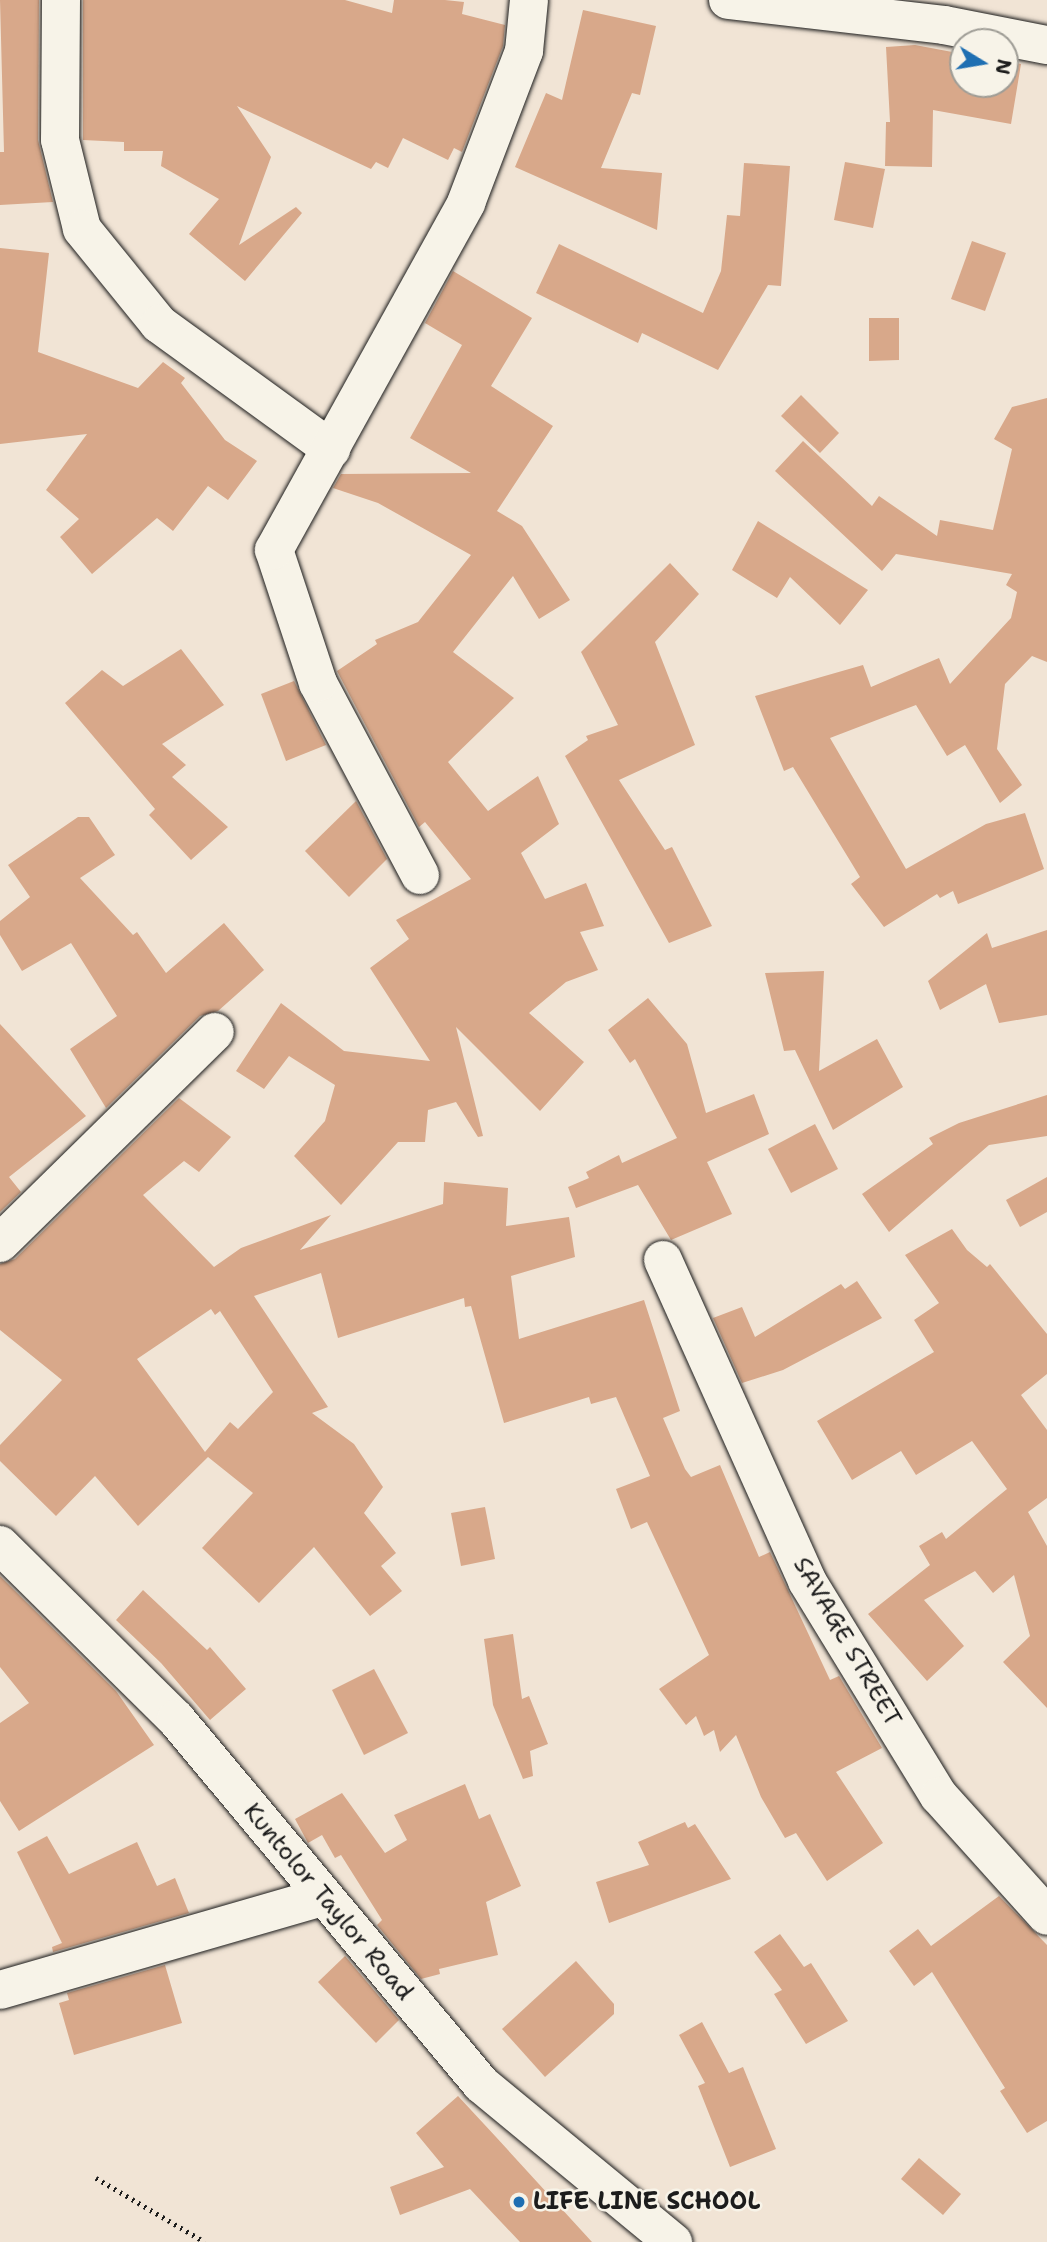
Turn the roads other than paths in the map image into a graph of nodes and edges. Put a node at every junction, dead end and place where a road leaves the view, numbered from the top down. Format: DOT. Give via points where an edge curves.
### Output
graph roads {
  1 [pos="61,0"];
  2 [pos="529,0"];
  3 [pos="728,0"];
  4 [pos="1047,45"];
  5 [pos="331,449"];
  6 [pos="420,874"];
  7 [pos="215,1032"];
  8 [pos="0,1243"];
  9 [pos="663,1260"];
  10 [pos="0,1545"];
  11 [pos="323,1897"];
  12 [pos="1047,1916"];
  13 [pos="0,1990"];
  14 [pos="673,2242"];
  1 -- 5 [label="street" via="60,140 82,229 159,324"];
  2 -- 5 [label="street" via="524,51 466,204"];
  3 -- 4 [label="street" via="944,25"];
  5 -- 6 [label="street" via="274,551 318,683"];
  7 -- 8 [label="street"];
  9 -- 12 [label="street, SAVAGE STREET" via="807,1581 939,1796"];
  10 -- 11 [label="street, Kuntolor Taylor Road" via="176,1719"];
  11 -- 13 [label="street"];
  11 -- 14 [label="street, Kuntolor Taylor Road" via="481,2084"];
}
